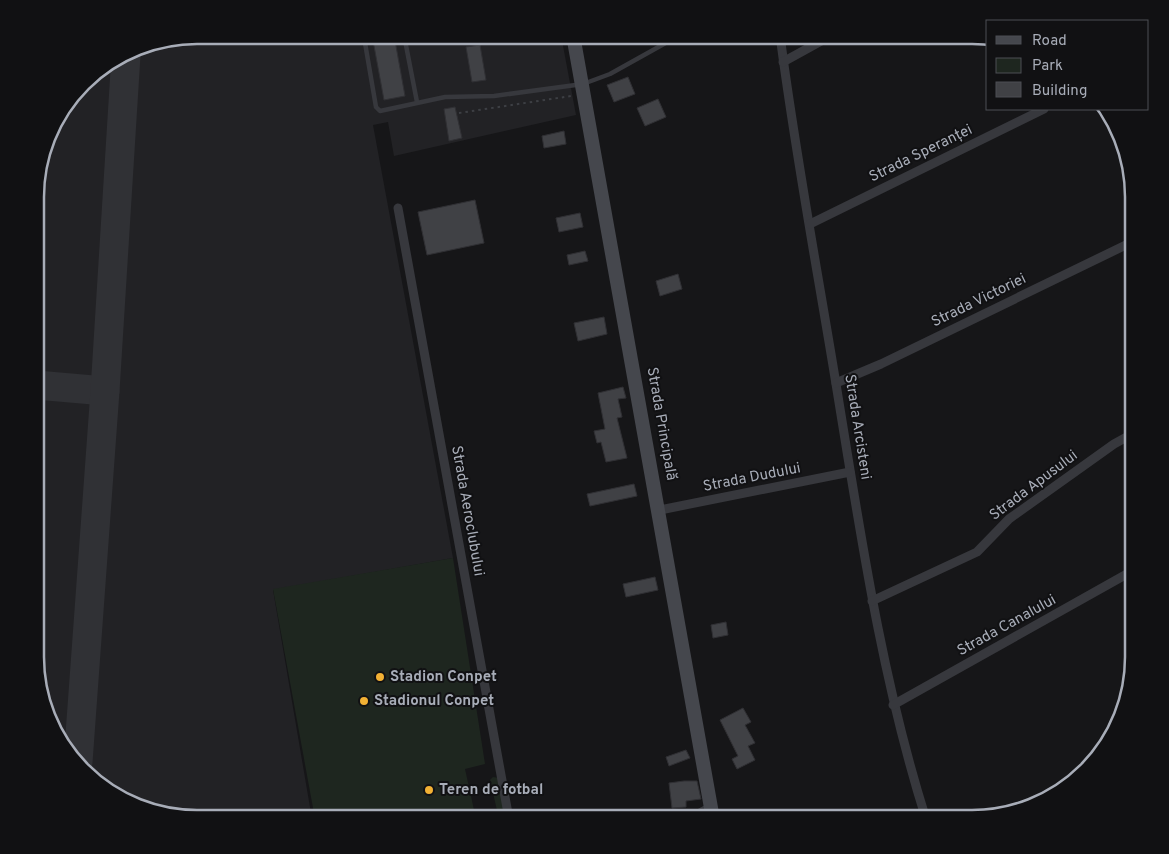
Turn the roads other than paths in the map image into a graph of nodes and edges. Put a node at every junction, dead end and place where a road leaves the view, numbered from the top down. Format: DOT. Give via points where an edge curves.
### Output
graph roads {
  1 [pos="365,44"];
  2 [pos="406,44"];
  3 [pos="575,44"];
  4 [pos="664,44"];
  5 [pos="781,44"];
  6 [pos="816,44"];
  7 [pos="783,62"];
  8 [pos="583,84"];
  9 [pos="417,102"];
  10 [pos="1042,110"];
  11 [pos="398,208"];
  12 [pos="810,224"];
  13 [pos="1125,245"];
  14 [pos="836,383"];
  15 [pos="1125,438"];
  16 [pos="850,472"];
  17 [pos="660,510"];
  18 [pos="1125,575"];
  19 [pos="872,601"];
  20 [pos="893,705"];
  21 [pos="507,810"];
  22 [pos="711,810"];
  23 [pos="923,810"];
  1 -- 9 [label="lane" via="378,111"];
  2 -- 9 [label="lane"];
  3 -- 8 [label="main road, Strada Principală"];
  4 -- 8 [label="lane" via="610,74"];
  5 -- 7 [label="street, Strada Arcisteni"];
  6 -- 7 [label="street"];
  7 -- 12 [label="street, Strada Arcisteni"];
  8 -- 9 [label="lane"];
  8 -- 17 [label="main road, Strada Principală"];
  10 -- 12 [label="street, Strada Speranței"];
  11 -- 21 [label="street, Strada Aeroclubului"];
  12 -- 14 [label="street, Strada Arcisteni"];
  13 -- 14 [label="street, Strada Victoriei" via="882,364"];
  14 -- 16 [label="street, Strada Arcisteni"];
  15 -- 19 [label="street, Strada Apusului" via="1009,519 977,552"];
  16 -- 17 [label="street, Strada Dudului"];
  16 -- 19 [label="street, Strada Arcisteni"];
  17 -- 22 [label="main road, Strada Principală"];
  18 -- 20 [label="street, Strada Canalului"];
  19 -- 20 [label="street, Strada Arcisteni"];
  20 -- 23 [label="street, Strada Arcisteni"];
}
